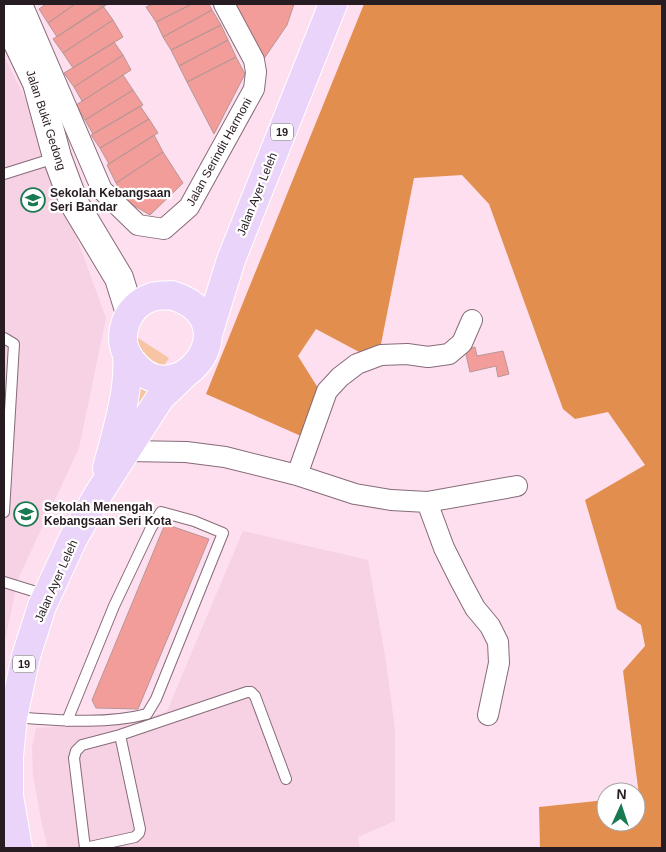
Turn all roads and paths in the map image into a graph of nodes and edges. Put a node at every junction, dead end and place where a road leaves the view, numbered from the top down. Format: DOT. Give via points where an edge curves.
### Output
graph roads {
  1 [pos="22,4"];
  2 [pos="224,4"];
  3 [pos="333,4"];
  4 [pos="4,14"];
  5 [pos="57,157"];
  6 [pos="4,174"];
  7 [pos="230,260"];
  8 [pos="119,278"];
  9 [pos="162,296"];
  10 [pos="130,313"];
  11 [pos="472,320"];
  12 [pos="209,331"];
  13 [pos="4,338"];
  14 [pos="127,355"];
  15 [pos="184,374"];
  16 [pos="127,451"];
  17 [pos="297,475"];
  18 [pos="517,486"];
  19 [pos="99,493"];
  20 [pos="427,502"];
  21 [pos="4,512"];
  22 [pos="4,582"];
  23 [pos="47,595"];
  24 [pos="488,715"];
  25 [pos="13,716"];
  26 [pos="67,721"];
  27 [pos="120,735"];
  28 [pos="286,779"];
  29 [pos="18,848"];
  30 [pos="85,848"];
  1 -- 2 [label="street, Jalan Serindit Harmoni" via="102,190 138,225 164,229 189,207 254,89 254,60"];
  3 -- 7 [label="main road, Jalan Ayer Leleh / 19"];
  4 -- 5 [label="street, Jalan Bukit Gedong" via="37,83"];
  5 -- 6 [label="lane"];
  5 -- 8 [label="street, Jalan Bukit Gedong" via="74,203"];
  7 -- 9 [label="main road" via="209,282"];
  7 -- 12 [label="main road, Jalan Ayer Leleh / 19"];
  8 -- 9 [label="street, Jalan Bukit Gedong"];
  8 -- 10 [label="street, Jalan Bukit Gedong"];
  9 -- 10 [label="main road" via="140,303"];
  9 -- 12 [label="main road" via="182,298 194,306"];
  10 -- 14 [label="main road" via="124,326 123,341"];
  11 -- 17 [label="street" via="462,343 449,354 428,357 381,355 357,364 340,376 327,391"];
  12 -- 15 [label="main road" via="203,356"];
  13 -- 21 [label="lane" via="14,344"];
  14 -- 15 [label="main road" via="146,375 172,379"];
  14 -- 19 [label="main road" via="128,369 118,428"];
  15 -- 16 [label="main road, Jalan Ayer Leleh / 19" via="160,398"];
  16 -- 17 [label="street" via="186,452 225,457"];
  16 -- 19 [label="main road, Jalan Ayer Leleh / 19"];
  17 -- 20 [label="street" via="355,494"];
  18 -- 20 [label="street"];
  19 -- 23 [label="main road, Jalan Ayer Leleh / 19"];
  20 -- 24 [label="street" via="444,548 474,608 490,626 498,642 499,663"];
  22 -- 23 [label="lane"];
  23 -- 25 [label="main road, Jalan Ayer Leleh / 19" via="26,656"];
  25 -- 26 [label="lane"];
  25 -- 29 [label="main road, Jalan Ayer Leleh / 19" via="9,796"];
  26 -- 26 [label="lane" via="114,606 161,512 223,533 147,714 133,718"];
  27 -- 28 [label="lane" via="251,692"];
  27 -- 30 [label="lane" via="82,745 76,751 74,758"];
  27 -- 30 [label="lane" via="139,833 135,837"];
}
